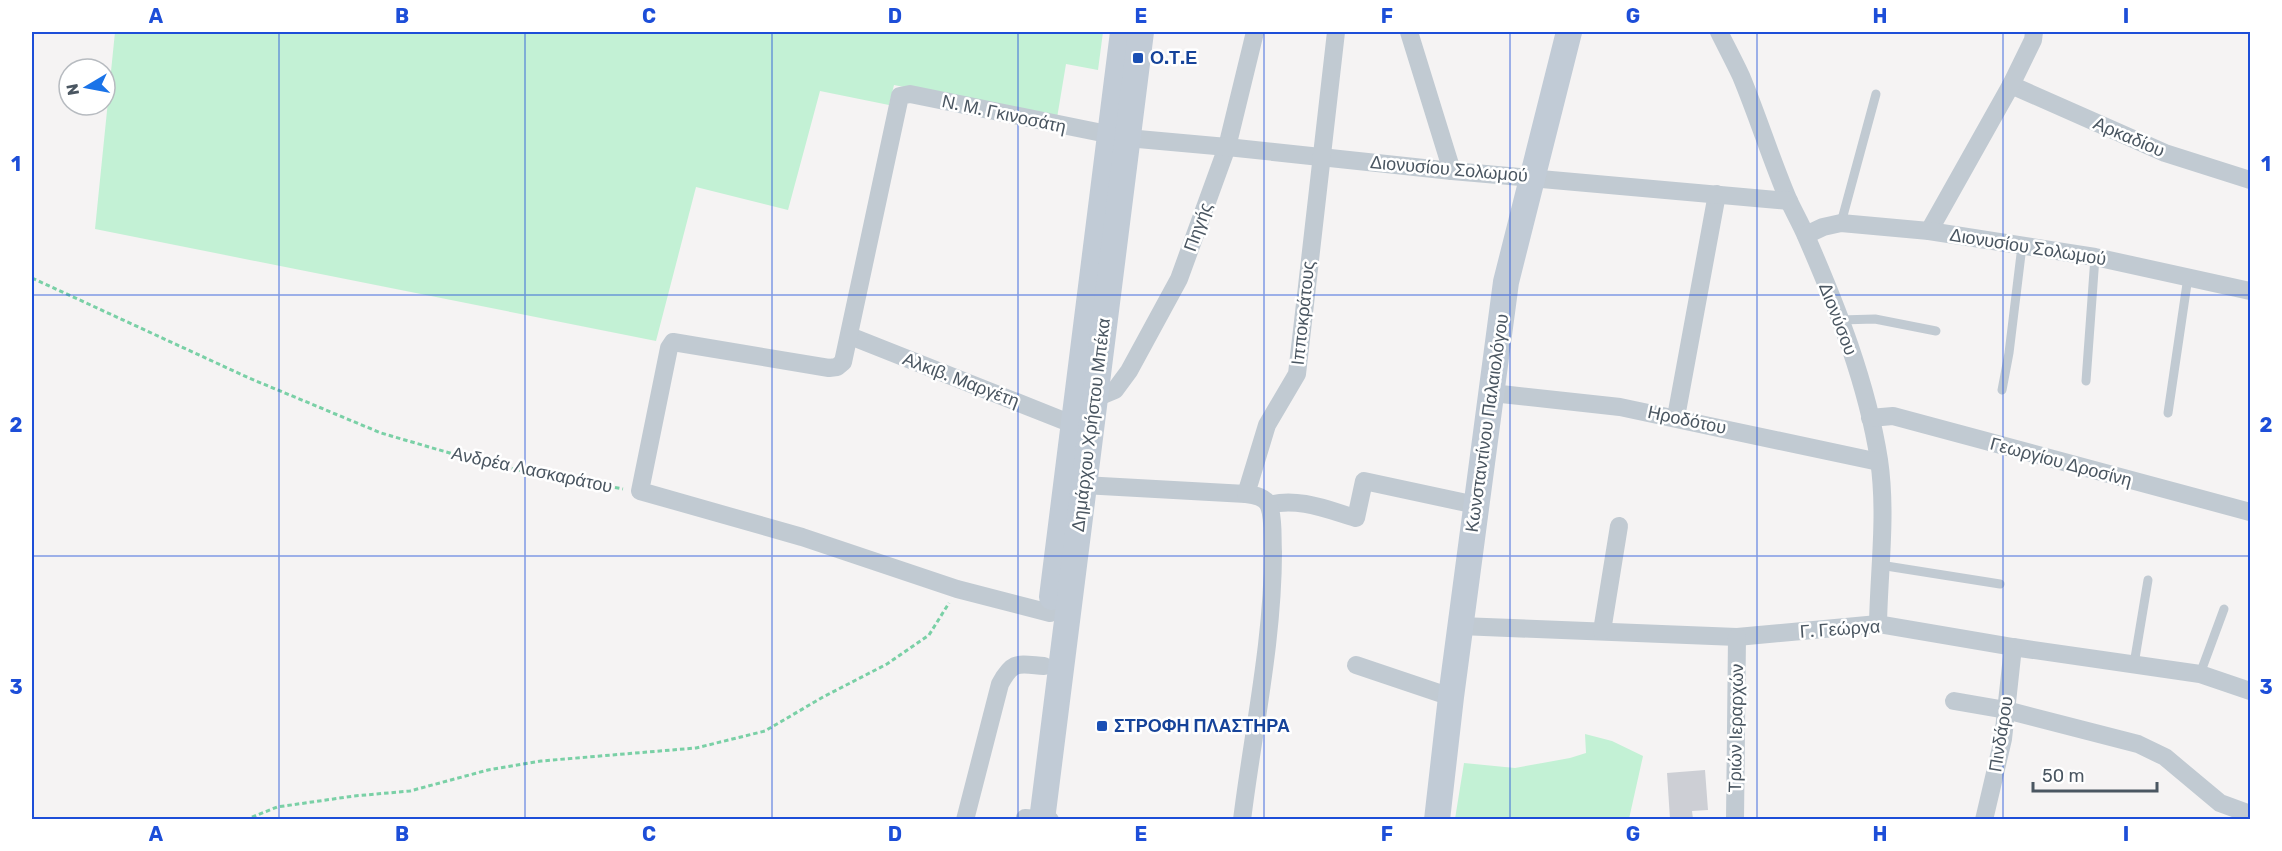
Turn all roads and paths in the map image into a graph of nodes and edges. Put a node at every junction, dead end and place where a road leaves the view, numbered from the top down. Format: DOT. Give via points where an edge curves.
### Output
graph roads {
  1 [pos="1123,32"];
  2 [pos="1142,32"];
  3 [pos="1255,32"];
  4 [pos="1336,32"];
  5 [pos="1408,32"];
  6 [pos="1569,32"];
  7 [pos="1719,32"];
  8 [pos="2034,32"];
  9 [pos="2011,85"];
  10 [pos="1876,94"];
  11 [pos="1118,137"];
  12 [pos="1227,147"];
  13 [pos="1321,157"];
  14 [pos="1452,171"];
  15 [pos="1532,177"];
  16 [pos="2250,180"];
  17 [pos="1717,194"];
  18 [pos="1789,201"];
  19 [pos="1841,224"];
  20 [pos="1929,231"];
  21 [pos="1806,235"];
  22 [pos="2022,246"];
  23 [pos="2095,257"];
  24 [pos="2188,277"];
  25 [pos="32,278"];
  26 [pos="2250,291"];
  27 [pos="1839,320"];
  28 [pos="1936,331"];
  29 [pos="850,336"];
  30 [pos="2086,381"];
  31 [pos="2002,390"];
  32 [pos="1492,393"];
  33 [pos="1095,394"];
  34 [pos="2168,413"];
  35 [pos="1676,417"];
  36 [pos="1870,418"];
  37 [pos="1072,424"];
  38 [pos="1879,462"];
  39 [pos="1083,485"];
  40 [pos="640,491"];
  41 [pos="1246,494"];
  42 [pos="1269,505"];
  43 [pos="1476,505"];
  44 [pos="2250,512"];
  45 [pos="1619,526"];
  46 [pos="1880,565"];
  47 [pos="2148,580"];
  48 [pos="2000,584"];
  49 [pos="957,589"];
  50 [pos="2224,609"];
  51 [pos="1050,613"];
  52 [pos="1878,624"];
  53 [pos="1460,626"];
  54 [pos="1602,631"];
  55 [pos="1737,637"];
  56 [pos="2013,647"];
  57 [pos="1356,664"];
  58 [pos="2134,664"];
  59 [pos="1044,666"];
  60 [pos="2200,674"];
  61 [pos="2250,691"];
  62 [pos="1451,697"];
  63 [pos="1954,701"];
  64 [pos="2006,710"];
  65 [pos="2218,811"];
  66 [pos="2250,814"];
  67 [pos="245,819"];
  68 [pos="965,819"];
  69 [pos="1037,819"];
  70 [pos="1242,819"];
  71 [pos="1437,819"];
  72 [pos="1735,819"];
  73 [pos="1984,819"];
  1 -- 11 [label="main road, Δημάρχου Χρήστου Μπέκα"];
  2 -- 11 [label="main road, Δημάρχου Χρήστου Μπέκα"];
  3 -- 12 [label="street, Πηγής"];
  4 -- 13 [label="street, Ιπποκράτους"];
  5 -- 14 [label="street"];
  6 -- 15 [label="main road, Κωνσταντίνου Παλαιολόγου"];
  7 -- 18 [label="street, Διονύσου" via="1743,82"];
  8 -- 9 [label="street"];
  9 -- 16 [label="street, Αρκαδίου" via="2166,153"];
  9 -- 20 [label="street"];
  10 -- 19 [label="lane"];
  11 -- 12 [label="street, Διονυσίου Σολωμού"];
  11 -- 29 [label="street, Ν. Μ. Γκινοσάτη" via="910,94 900,96"];
  11 -- 33 [label="main road, Δημάρχου Χρήστου Μπέκα"];
  11 -- 37 [label="main road, Δημάρχου Χρήστου Μπέκα"];
  12 -- 13 [label="street, Διονυσίου Σολωμού"];
  12 -- 33 [label="street, Πηγής" via="1179,279 1129,371 1115,390"];
  13 -- 14 [label="street, Διονυσίου Σολωμού"];
  13 -- 41 [label="street, Ιπποκράτους" via="1297,374 1267,425"];
  14 -- 15 [label="street, Διονυσίου Σολωμού"];
  15 -- 17 [label="street, Διονυσίου Σολωμού"];
  15 -- 32 [label="main road, Κωνσταντίνου Παλαιολόγου" via="1506,282"];
  17 -- 18 [label="street, Διονυσίου Σολωμού"];
  17 -- 35 [label="street"];
  18 -- 21 [label="street, Διονύσου"];
  19 -- 20 [label="street, Διονυσίου Σολωμού"];
  19 -- 21 [label="street, Διονυσίου Σολωμού"];
  20 -- 22 [label="street, Διονυσίου Σολωμού"];
  21 -- 27 [label="street, Διονύσου"];
  22 -- 23 [label="street, Διονυσίου Σολωμού"];
  22 -- 31 [label="lane"];
  23 -- 24 [label="street, Διονυσίου Σολωμού"];
  23 -- 30 [label="lane"];
  24 -- 26 [label="street, Διονυσίου Σολωμού"];
  24 -- 34 [label="lane"];
  25 -- 40 [label="path, Ανδρέα Λασκαράτου" via="249,378 381,433 491,465"];
  27 -- 28 [label="lane" via="1875,319"];
  27 -- 36 [label="street, Διονύσου"];
  29 -- 37 [label="street, Αλκιβ. Μαργέτη"];
  29 -- 40 [label="street" via="843,362 829,368 673,342"];
  32 -- 35 [label="street, Ηροδότου"];
  32 -- 43 [label="main road, Κωνσταντίνου Παλαιολόγου"];
  33 -- 39 [label="main road, Δημάρχου Χρήστου Μπέκα"];
  35 -- 38 [label="street, Ηροδότου"];
  36 -- 38 [label="street, Διονύσου"];
  36 -- 44 [label="street, Γεωργίου Δροσίνη" via="1893,416"];
  37 -- 51 [label="main road, Δημάρχου Χρήστου Μπέκα"];
  38 -- 46 [label="street, Διονύσου"];
  39 -- 41 [label="street"];
  39 -- 69 [label="main road, Δημάρχου Χρήστου Μπέκα"];
  40 -- 49 [label="street" via="802,537"];
  41 -- 42 [label="street" via="1264,499"];
  42 -- 43 [label="street" via="1294,502 1356,518 1364,482"];
  42 -- 70 [label="street" via="1271,592"];
  43 -- 53 [label="main road, Κωνσταντίνου Παλαιολόγου"];
  45 -- 54 [label="street"];
  46 -- 48 [label="lane"];
  46 -- 52 [label="street, Διονύσου"];
  47 -- 58 [label="lane"];
  49 -- 51 [label="street"];
  49 -- 67 [label="path" via="929,635 887,664 765,731 696,748 541,761 488,770 410,791 277,807"];
  50 -- 60 [label="lane"];
  51 -- 59 [label="main road, Δημάρχου Χρήστου Μπέκα"];
  52 -- 55 [label="street, Γ. Γεώργα"];
  52 -- 56 [label="street, Γ. Γεώργα"];
  53 -- 54 [label="street, Γ. Γεώργα"];
  53 -- 62 [label="main road, Κωνσταντίνου Παλαιολόγου"];
  54 -- 55 [label="street, Γ. Γεώργα"];
  55 -- 72 [label="street, Τριών Ιεραρχών"];
  56 -- 58 [label="street, Γ. Γεώργα"];
  56 -- 64 [label="street, Πινδάρου"];
  57 -- 62 [label="street"];
  58 -- 60 [label="street, Γ. Γεώργα"];
  59 -- 68 [label="street" via="1019,664 1008,669 1000,684"];
  59 -- 69 [label="main road, Δημάρχου Χρήστου Μπέκα"];
  60 -- 61 [label="street, Γ. Γεώργα"];
  62 -- 71 [label="main road, Κωνσταντίνου Παλαιολόγου"];
  63 -- 64 [label="street"];
  64 -- 65 [label="street" via="2138,744 2165,757"];
  64 -- 73 [label="street, Πινδάρου"];
  65 -- 66 [label="street"];
}
